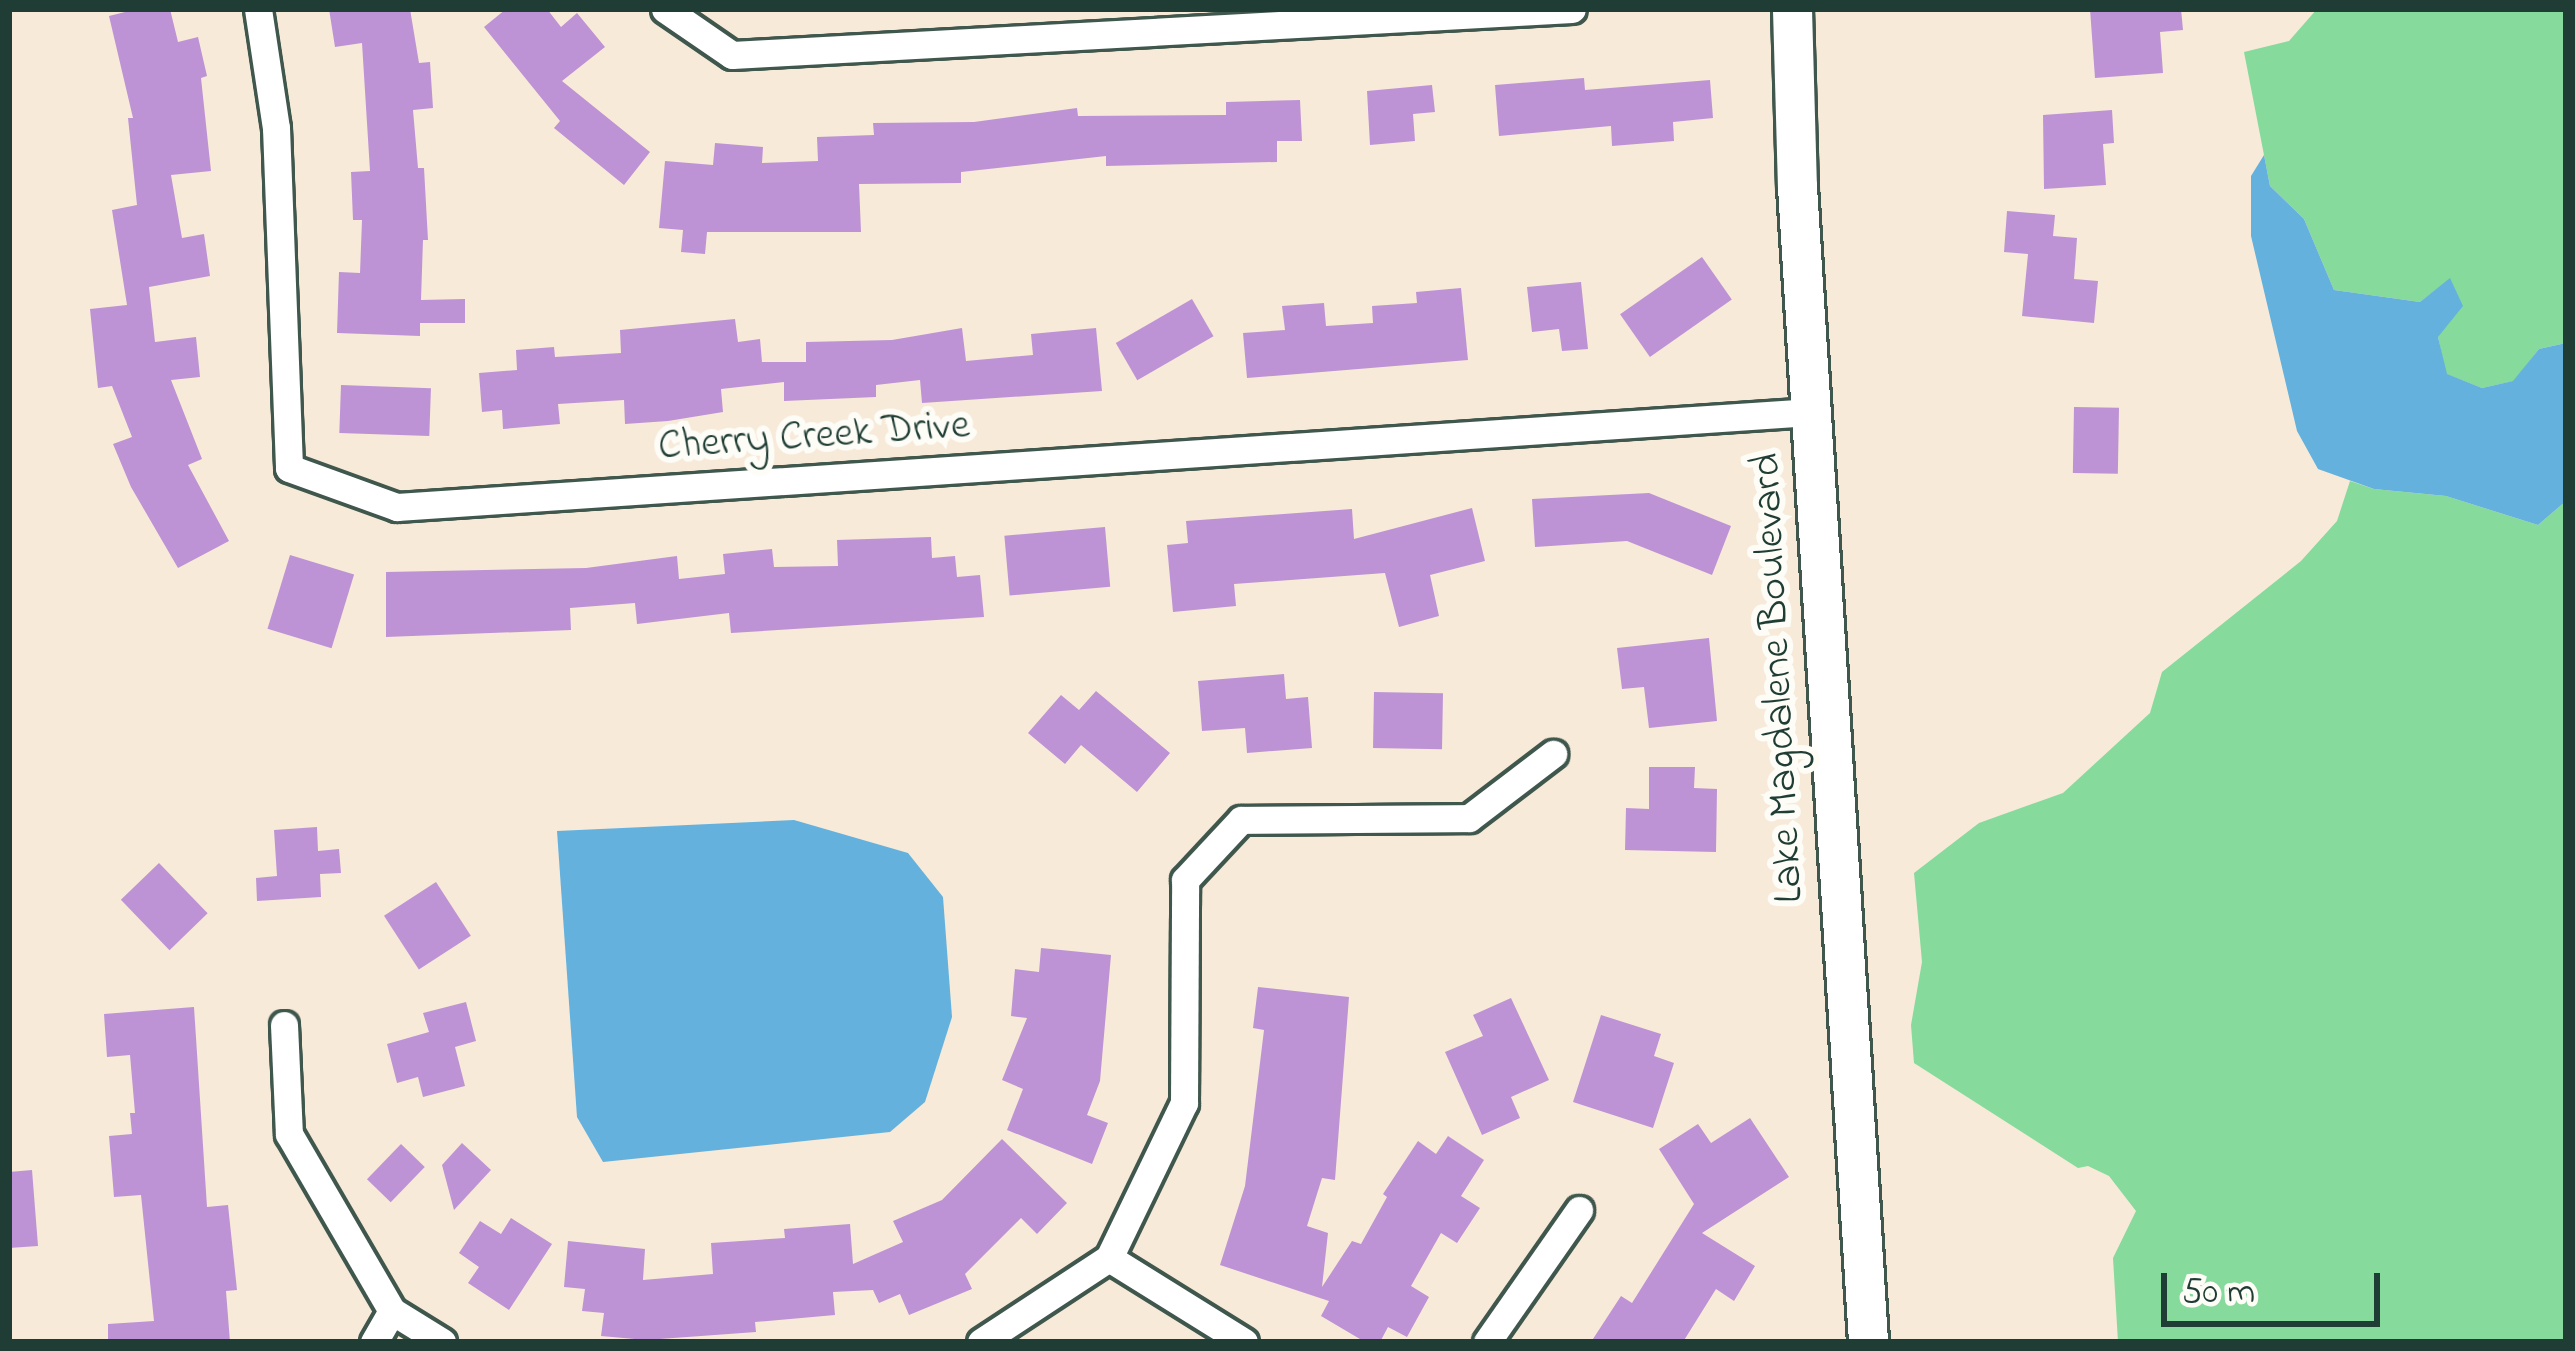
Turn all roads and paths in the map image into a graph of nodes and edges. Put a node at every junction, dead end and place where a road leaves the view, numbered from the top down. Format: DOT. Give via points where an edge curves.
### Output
graph roads {
  1 [pos="258,9"];
  2 [pos="665,9"];
  3 [pos="1572,9"];
  4 [pos="1792,9"];
  5 [pos="1138,22"];
  6 [pos="1811,412"];
  7 [pos="1553,754"];
  8 [pos="284,1025"];
  9 [pos="1579,1210"];
  10 [pos="1109,1258"];
  11 [pos="392,1312"];
  12 [pos="374,1342"];
  13 [pos="442,1342"];
  14 [pos="981,1342"];
  15 [pos="1244,1342"];
  16 [pos="1487,1342"];
  17 [pos="1868,1342"];
  1 -- 6 [label="street, Cherry Creek Drive" via="276,128 289,468 397,507"];
  2 -- 5 [label="street" via="732,55"];
  3 -- 5 [label="street"];
  4 -- 6 [label="street, Lake Magdalene Boulevard"];
  6 -- 17 [label="street, Lake Magdalene Boulevard"];
  7 -- 10 [label="street" via="1469,818 1241,820 1185,880 1184,1103"];
  8 -- 11 [label="street" via="289,1134"];
  9 -- 16 [label="street"];
  10 -- 14 [label="street"];
  10 -- 15 [label="street"];
  11 -- 12 [label="street"];
  11 -- 13 [label="street"];
}
